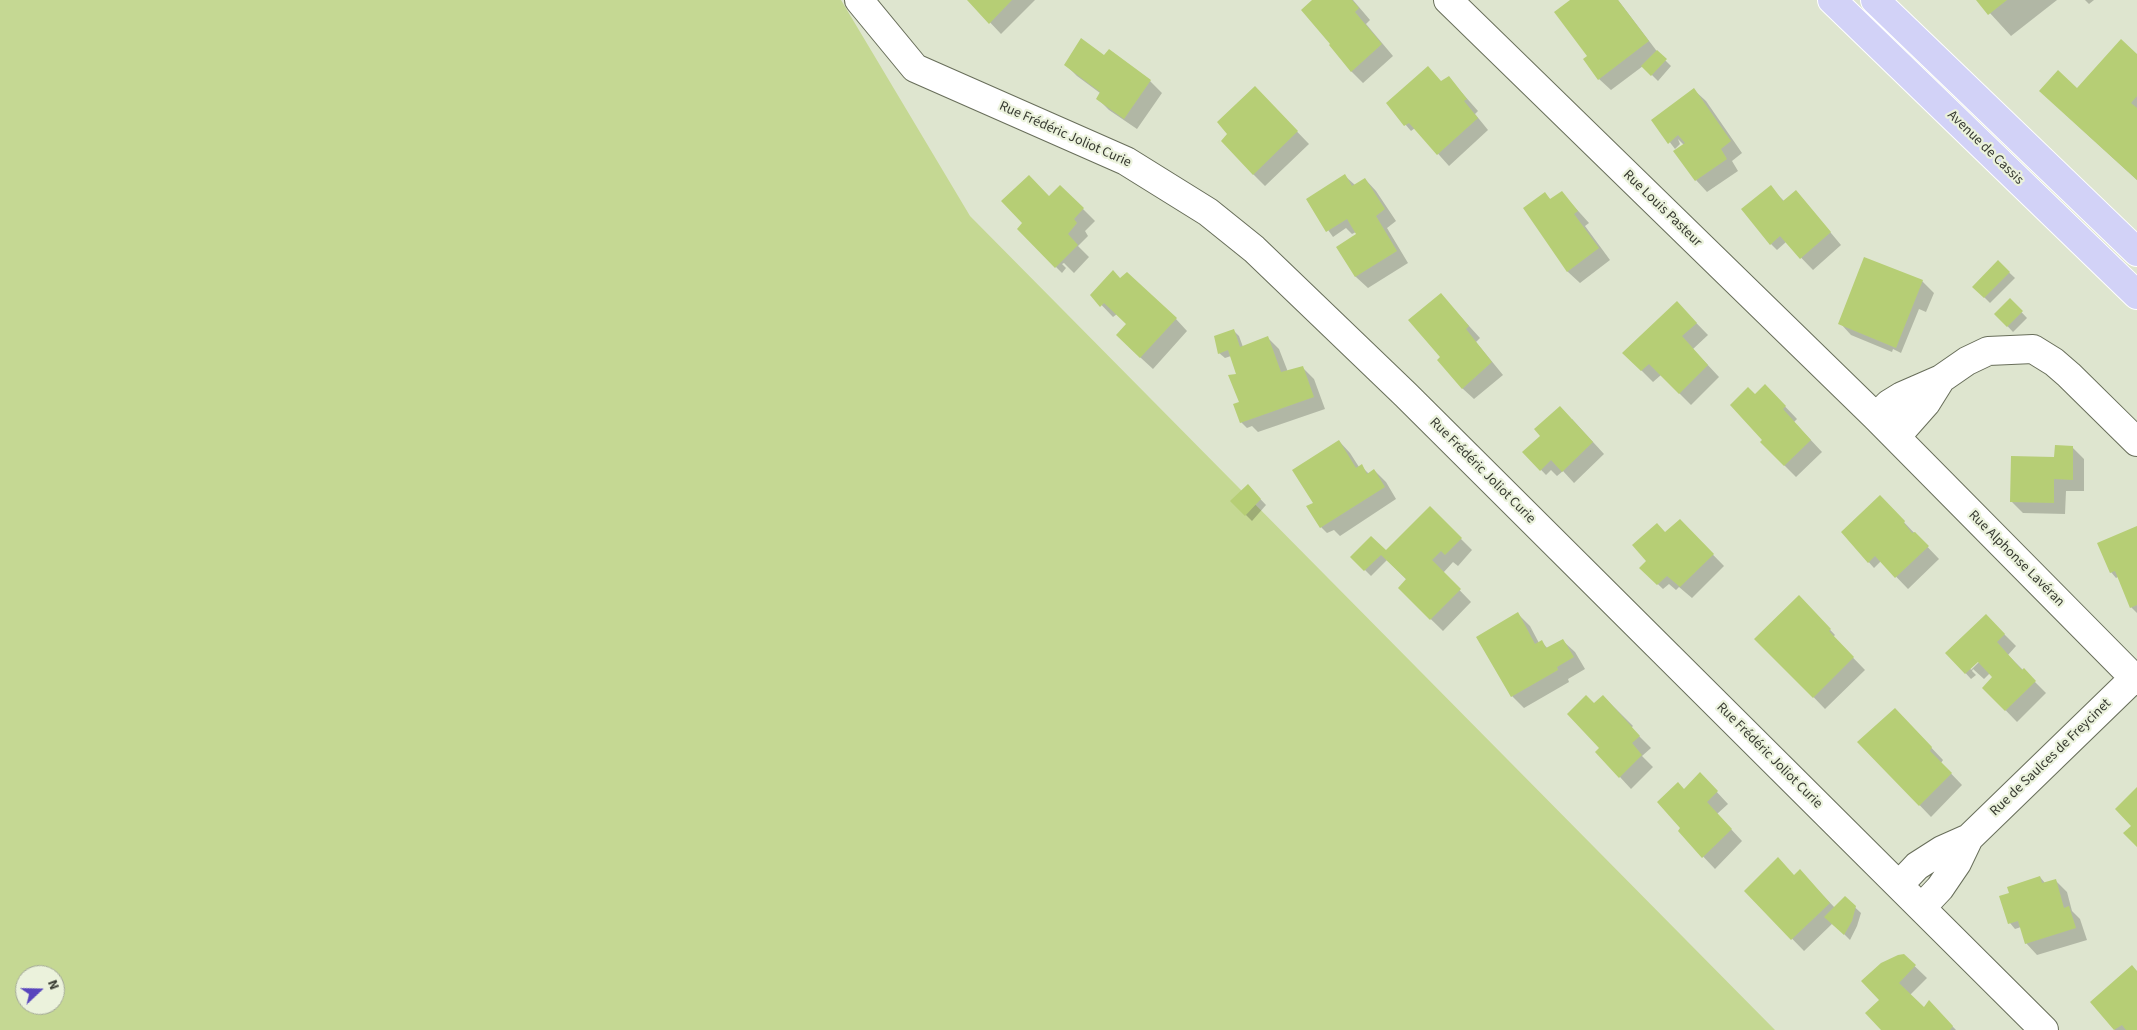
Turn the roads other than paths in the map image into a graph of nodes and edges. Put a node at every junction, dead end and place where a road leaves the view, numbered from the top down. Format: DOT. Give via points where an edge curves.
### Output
graph roads {
  1 [pos="859,0"];
  2 [pos="1448,0"];
  3 [pos="1832,0"];
  4 [pos="1875,0"];
  5 [pos="2137,252"];
  6 [pos="2137,295"];
  7 [pos="1941,378"];
  8 [pos="1876,417"];
  9 [pos="1896,437"];
  10 [pos="2137,442"];
  11 [pos="2135,679"];
  12 [pos="1969,838"];
  13 [pos="1900,884"];
  14 [pos="1922,907"];
  15 [pos="2044,1030"];
  1 -- 13 [label="street, Rue Frédéric Joliot Curie" via="915,68 1126,160 1208,212 1254,249"];
  2 -- 8 [label="street, Rue Louis Pasteur"];
  3 -- 6 [label="main road, Avenue de Cassis"];
  4 -- 5 [label="main road"];
  7 -- 8 [label="street" via="1902,396"];
  7 -- 9 [label="street" via="1926,403"];
  7 -- 10 [label="street" via="1988,351 2033,349 2069,375"];
  8 -- 9 [label="street, Rue Louis Pasteur"];
  9 -- 11 [label="street, Rue Alphonse Lavéran"];
  11 -- 12 [label="street, Rue de Saulces de Freycinet"];
  12 -- 13 [label="street, Rue de Saulces de Freycinet" via="1917,866"];
  12 -- 14 [label="street, Rue de Saulces de Freycinet" via="1957,864"];
  13 -- 14 [label="street, Rue Frédéric Joliot Curie"];
  14 -- 15 [label="street, Rue Frédéric Joliot Curie"];
}
